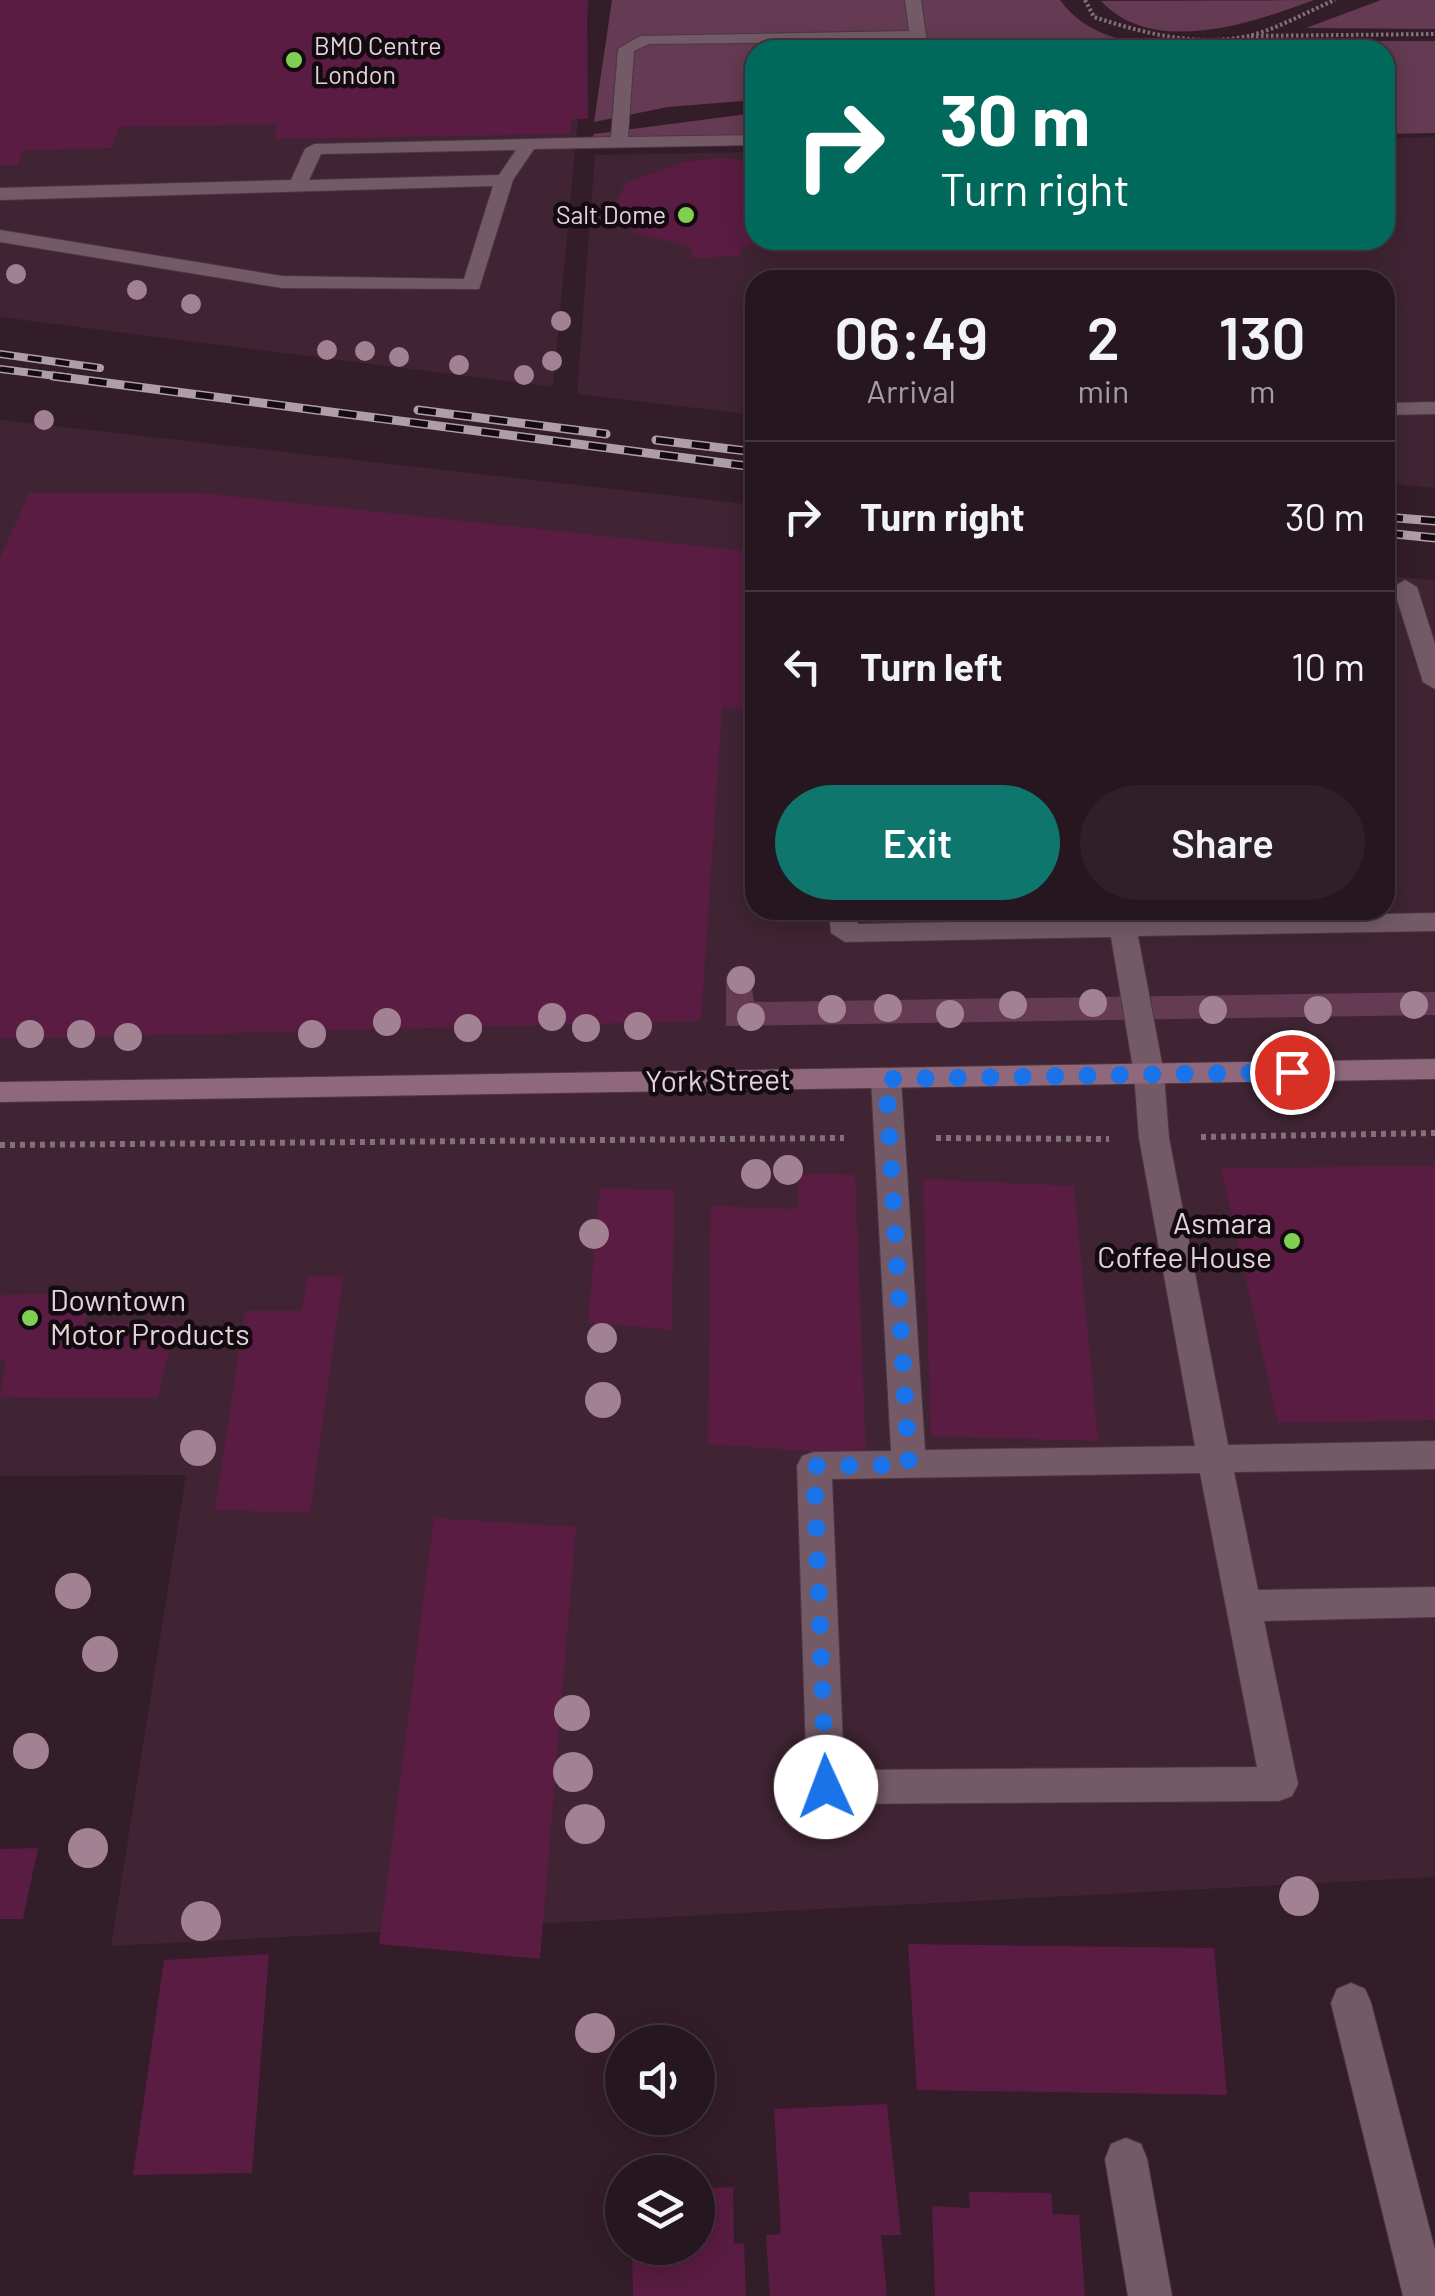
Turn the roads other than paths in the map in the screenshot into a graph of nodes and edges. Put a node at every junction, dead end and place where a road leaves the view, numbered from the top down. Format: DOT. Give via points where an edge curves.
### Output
graph roads {
  1 [pos="912,0"];
  2 [pos="755,40"];
  3 [pos="919,40"];
  4 [pos="745,140"];
  5 [pos="619,142"];
  6 [pos="528,144"];
  7 [pos="504,180"];
  8 [pos="298,184"];
  9 [pos="0,194"];
  10 [pos="0,236"];
  11 [pos="1435,408"];
  12 [pos="1395,409"];
  13 [pos="1405,587"];
  14 [pos="1435,682"];
  15 [pos="844,920"];
  16 [pos="1102,920"];
  17 [pos="1122,920"];
  18 [pos="1226,920"];
  19 [pos="1435,922"];
  20 [pos="1435,1069"];
  21 [pos="1149,1074"];
  22 [pos="886,1079"];
  23 [pos="0,1092"];
  24 [pos="1435,1455"];
  25 [pos="1214,1459"];
  26 [pos="909,1465"];
  27 [pos="1435,1602"];
  28 [pos="1243,1606"];
  29 [pos="1351,2003"];
  30 [pos="1126,2158"];
  31 [pos="1150,2296"];
  32 [pos="1426,2296"];
  1 -- 3 [label="lane"];
  2 -- 5 [label="lane" via="646,38 626,50"];
  4 -- 5 [label="lane"];
  5 -- 6 [label="lane"];
  6 -- 7 [label="lane"];
  6 -- 8 [label="lane" via="314,150"];
  7 -- 8 [label="lane"];
  7 -- 10 [label="lane" via="472,285 282,282"];
  8 -- 9 [label="lane"];
  11 -- 12 [label="lane"];
  13 -- 14 [label="lane"];
  15 -- 16 [label="lane" via="845,933"];
  17 -- 21 [label="lane"];
  18 -- 19 [label="lane"];
  20 -- 21 [label="main road, York Street"];
  21 -- 22 [label="main road, York Street"];
  21 -- 25 [label="lane" via="1154,1138"];
  22 -- 23 [label="main road, York Street"];
  22 -- 26 [label="lane"];
  24 -- 25 [label="lane"];
  25 -- 26 [label="lane"];
  25 -- 28 [label="lane"];
  26 -- 28 [label="lane" via="814,1466 826,1787 1280,1784"];
  27 -- 28 [label="lane"];
  29 -- 32 [label="lane"];
  30 -- 31 [label="lane"];
}
